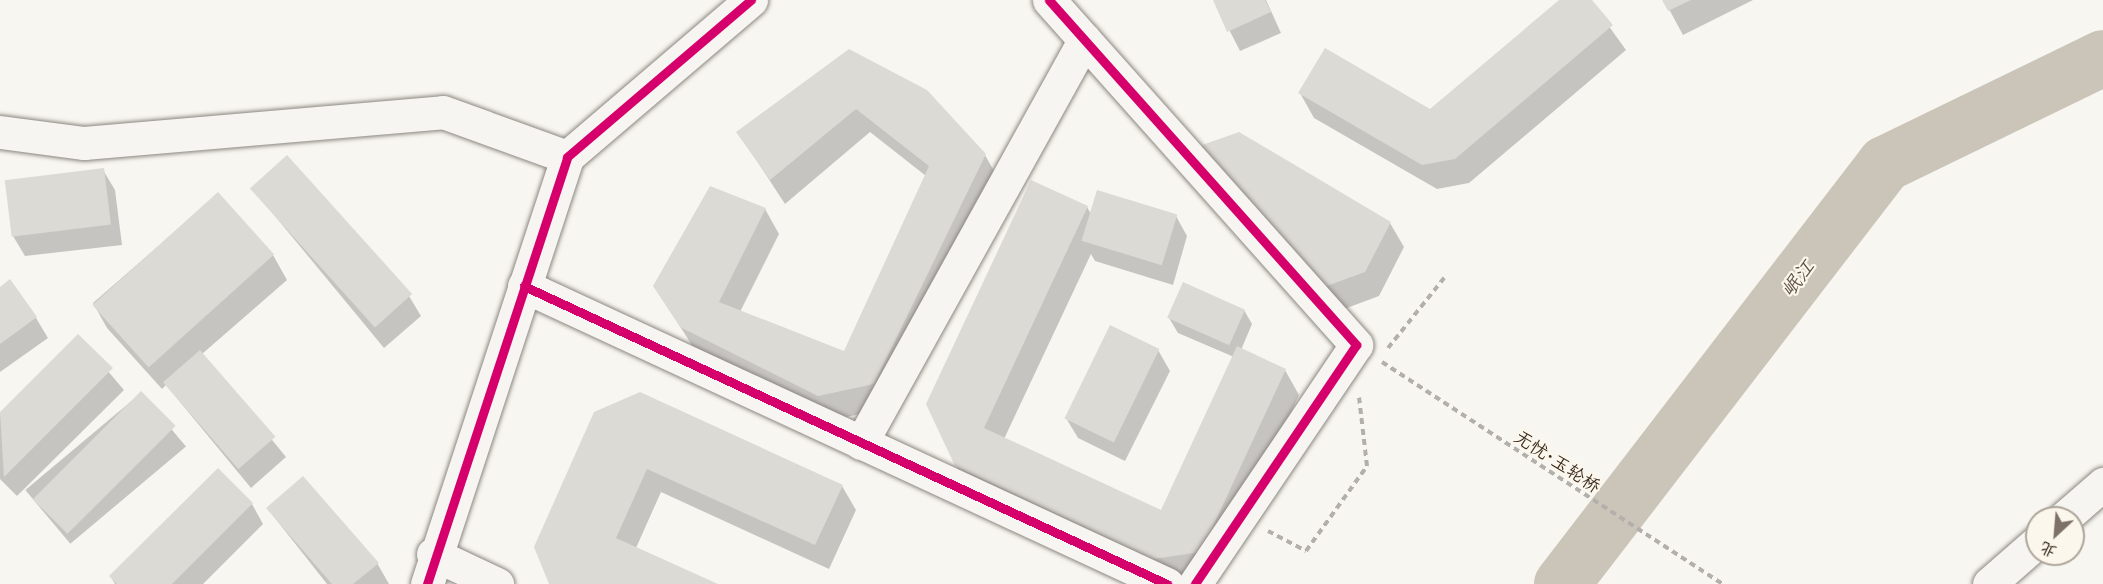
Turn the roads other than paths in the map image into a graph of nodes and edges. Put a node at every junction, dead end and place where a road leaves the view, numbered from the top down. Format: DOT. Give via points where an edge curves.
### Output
graph roads {
  1 [pos="751,0"];
  2 [pos="1049,0"];
  3 [pos="1084,40"];
  4 [pos="0,132"];
  5 [pos="567,157"];
  6 [pos="524,286"];
  7 [pos="861,443"];
  8 [pos="2103,484"];
  9 [pos="2078,506"];
  10 [pos="2025,552"];
  11 [pos="430,569"];
  12 [pos="497,584"];
  13 [pos="1167,584"];
  14 [pos="1195,584"];
  15 [pos="1989,584"];
  1 -- 5 [label="street"];
  2 -- 3 [label="street"];
  3 -- 7 [label="street"];
  3 -- 14 [label="street" via="1356,345"];
  4 -- 5 [label="street" via="84,142 443,112"];
  5 -- 6 [label="street"];
  6 -- 7 [label="street"];
  6 -- 11 [label="street"];
  7 -- 13 [label="street"];
  8 -- 9 [label="street"];
  10 -- 15 [label="street"];
  11 -- 12 [label="street"];
}
